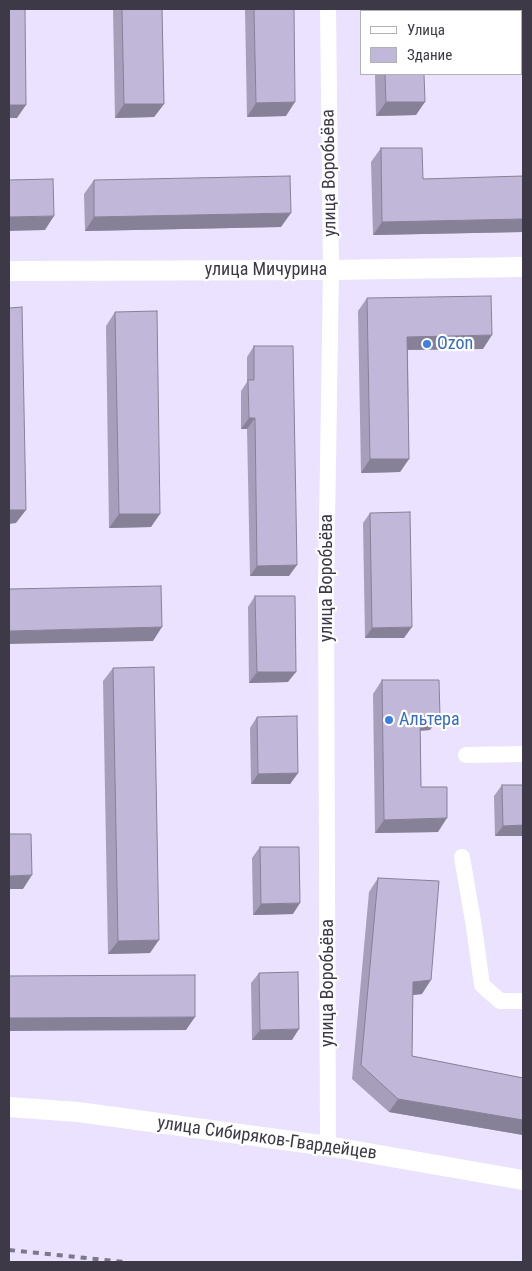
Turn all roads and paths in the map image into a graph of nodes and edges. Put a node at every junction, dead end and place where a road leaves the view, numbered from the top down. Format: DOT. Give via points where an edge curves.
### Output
graph roads {
  1 [pos="328,9"];
  2 [pos="523,267"];
  3 [pos="331,270"];
  4 [pos="9,271"];
  5 [pos="523,754"];
  6 [pos="466,755"];
  7 [pos="462,857"];
  8 [pos="523,1001"];
  9 [pos="9,1107"];
  10 [pos="328,1146"];
  11 [pos="523,1180"];
  1 -- 3 [label="street, улица Воробьёва"];
  2 -- 3 [label="street, улица Мичурина"];
  3 -- 4 [label="street, улица Мичурина"];
  3 -- 10 [label="street, улица Воробьёва" via="326,589"];
  5 -- 6 [label="street"];
  7 -- 8 [label="street" via="482,985 500,1001"];
  9 -- 10 [label="street, улица Сибиряков-Гвардейцев" via="78,1112"];
  10 -- 11 [label="street, улица Сибиряков-Гвардейцев"];
}
